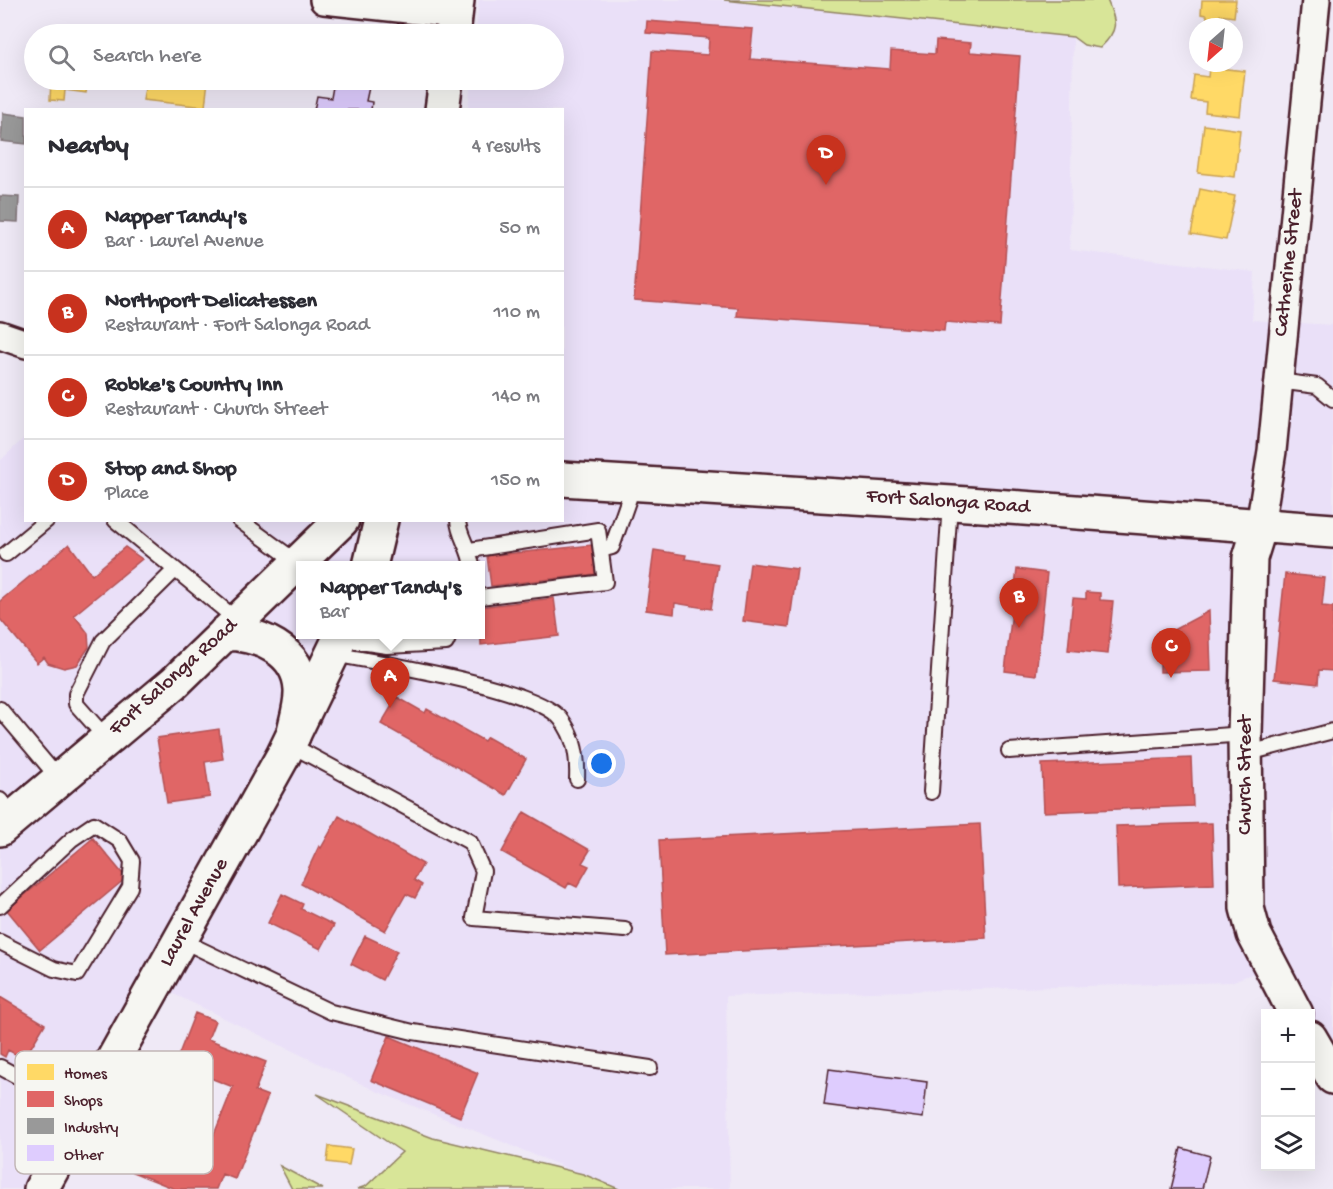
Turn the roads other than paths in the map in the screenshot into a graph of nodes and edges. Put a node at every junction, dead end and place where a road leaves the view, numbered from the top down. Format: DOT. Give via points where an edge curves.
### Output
graph roads {
  1 [pos="324,0"];
  2 [pos="1316,0"];
  3 [pos="455,16"];
  4 [pos="445,90"];
  5 [pos="442,108"];
  6 [pos="0,335"];
  7 [pos="24,343"];
  8 [pos="1278,381"];
  9 [pos="1333,399"];
  10 [pos="564,479"];
  11 [pos="634,483"];
  12 [pos="950,503"];
  13 [pos="45,522"];
  14 [pos="118,522"];
  15 [pos="242,522"];
  16 [pos="340,522"];
  17 [pos="380,522"];
  18 [pos="458,522"];
  19 [pos="1260,526"];
  20 [pos="1333,531"];
  21 [pos="470,550"];
  22 [pos="601,550"];
  23 [pos="6,555"];
  24 [pos="300,561"];
  25 [pos="370,561"];
  26 [pos="471,561"];
  27 [pos="296,562"];
  28 [pos="296,565"];
  29 [pos="175,570"];
  30 [pos="485,596"];
  31 [pos="231,627"];
  32 [pos="448,639"];
  33 [pos="402,640"];
  34 [pos="338,643"];
  35 [pos="0,709"];
  36 [pos="1333,731"];
  37 [pos="107,739"];
  38 [pos="291,740"];
  39 [pos="1245,744"];
  40 [pos="1009,751"];
  41 [pos="59,779"];
  42 [pos="577,779"];
  43 [pos="931,792"];
  44 [pos="5,815"];
  45 [pos="0,906"];
  46 [pos="625,930"];
  47 [pos="181,940"];
  48 [pos="0,942"];
  49 [pos="1293,1009"];
  50 [pos="1315,1045"];
  51 [pos="119,1051"];
  52 [pos="0,1067"];
  53 [pos="650,1068"];
  54 [pos="15,1075"];
  55 [pos="1333,1077"];
  56 [pos="49,1174"];
  57 [pos="41,1189"];
  1 -- 3 [label="street"];
  2 -- 8 [label="street, Catherine Street"];
  4 -- 5 [label="main road"];
  6 -- 7 [label="street"];
  8 -- 9 [label="lane" via="1317,386"];
  8 -- 19 [label="street, Catherine Street"];
  10 -- 11 [label="main road, Fort Salonga Road"];
  11 -- 12 [label="main road, Fort Salonga Road"];
  11 -- 22 [label="lane" via="612,547"];
  12 -- 19 [label="main road, Fort Salonga Road"];
  12 -- 43 [label="lane"];
  13 -- 23 [label="lane"];
  14 -- 29 [label="lane"];
  15 -- 27 [label="lane"];
  16 -- 24 [label="main road, Fort Salonga Road"];
  17 -- 25 [label="main road"];
  18 -- 21 [label="lane"];
  19 -- 20 [label="main road, Fort Salonga Road"];
  19 -- 39 [label="main road, Church Street" via="1250,558"];
  21 -- 22 [label="lane" via="566,541 598,530"];
  21 -- 26 [label="lane"];
  22 -- 30 [label="lane" via="605,582 569,581"];
  28 -- 31 [label="main road, Fort Salonga Road"];
  29 -- 31 [label="lane"];
  29 -- 37 [label="lane" via="103,640 76,694 76,704"];
  31 -- 37 [label="main road, Fort Salonga Road" via="174,683"];
  31 -- 38 [label="main road" via="278,647 296,669 302,688"];
  32 -- 33 [label="lane" via="446,643"];
  33 -- 34 [label="lane"];
  34 -- 38 [label="main road, Laurel Avenue"];
  34 -- 42 [label="lane" via="538,701 560,718 571,737 578,753"];
  35 -- 41 [label="lane"];
  36 -- 39 [label="lane"];
  37 -- 41 [label="main road, Fort Salonga Road"];
  38 -- 46 [label="lane" via="470,842 483,871 474,918"];
  38 -- 47 [label="main road, Laurel Avenue"];
  39 -- 40 [label="lane"];
  39 -- 49 [label="main road, Church Street" via="1249,921"];
  41 -- 44 [label="main road, Fort Salonga Road"];
  45 -- 48 [label="lane" via="72,839 94,824 120,841 132,861 130,887 77,974 54,969"];
  47 -- 51 [label="main road, Laurel Avenue"];
  47 -- 53 [label="lane" via="331,1012 413,1032"];
  50 -- 55 [label="main road"];
  52 -- 54 [label="lane"];
  56 -- 57 [label="main road, Laurel Avenue"];
}
